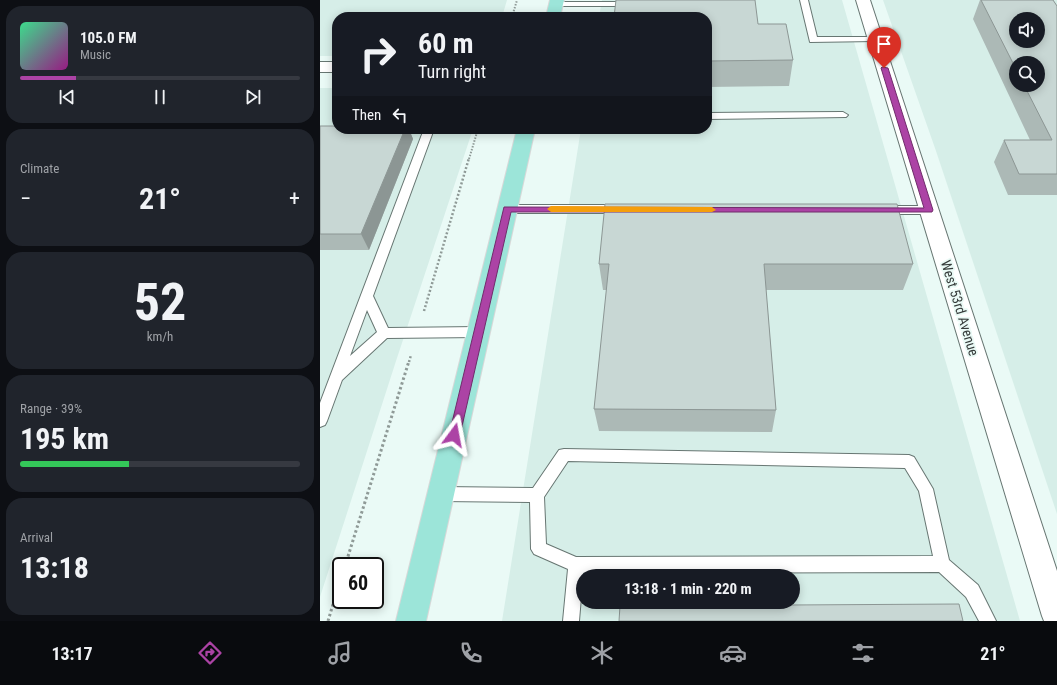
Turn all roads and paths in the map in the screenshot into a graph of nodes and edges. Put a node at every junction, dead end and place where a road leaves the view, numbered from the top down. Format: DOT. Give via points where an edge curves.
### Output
graph roads {
  1 [pos="518,0"];
  2 [pos="626,0"];
  3 [pos="804,0"];
  4 [pos="863,0"];
  5 [pos="555,7"];
  6 [pos="514,12"];
  7 [pos="875,39"];
  8 [pos="320,67"];
  9 [pos="332,67"];
  10 [pos="842,115"];
  11 [pos="712,116"];
  12 [pos="427,134"];
  13 [pos="525,134"];
  14 [pos="507,209"];
  15 [pos="627,209"];
  16 [pos="874,210"];
  17 [pos="929,210"];
  18 [pos="367,296"];
  19 [pos="478,332"];
  20 [pos="384,333"];
  21 [pos="336,378"];
  22 [pos="320,421"];
  23 [pos="441,494"];
  24 [pos="537,495"];
  25 [pos="942,564"];
  26 [pos="576,565"];
  27 [pos="332,608"];
  28 [pos="1057,616"];
  29 [pos="328,621"];
  30 [pos="411,621"];
  31 [pos="571,621"];
  32 [pos="988,621"];
  1 -- 6 [label="path"];
  2 -- 5 [label="lane" via="617,4"];
  3 -- 7 [label="lane" via="813,40"];
  4 -- 7 [label="street, West 53rd Avenue"];
  7 -- 17 [label="street, West 53rd Avenue"];
  8 -- 9 [label="street"];
  10 -- 11 [label="lane"];
  12 -- 18 [label="lane"];
  13 -- 14 [label="main road"];
  14 -- 15 [label="lane"];
  14 -- 19 [label="main road"];
  16 -- 17 [label="lane"];
  17 -- 28 [label="street, West 53rd Avenue"];
  18 -- 20 [label="lane"];
  18 -- 21 [label="lane"];
  19 -- 20 [label="lane"];
  19 -- 23 [label="main road"];
  20 -- 21 [label="lane"];
  21 -- 22 [label="lane"];
  23 -- 24 [label="lane"];
  23 -- 30 [label="main road"];
  24 -- 25 [label="lane" via="564,455 909,462 926,488"];
  24 -- 26 [label="lane" via="539,549"];
  25 -- 26 [label="lane"];
  25 -- 32 [label="lane" via="972,590"];
  26 -- 31 [label="lane"];
  27 -- 29 [label="path"];
}
